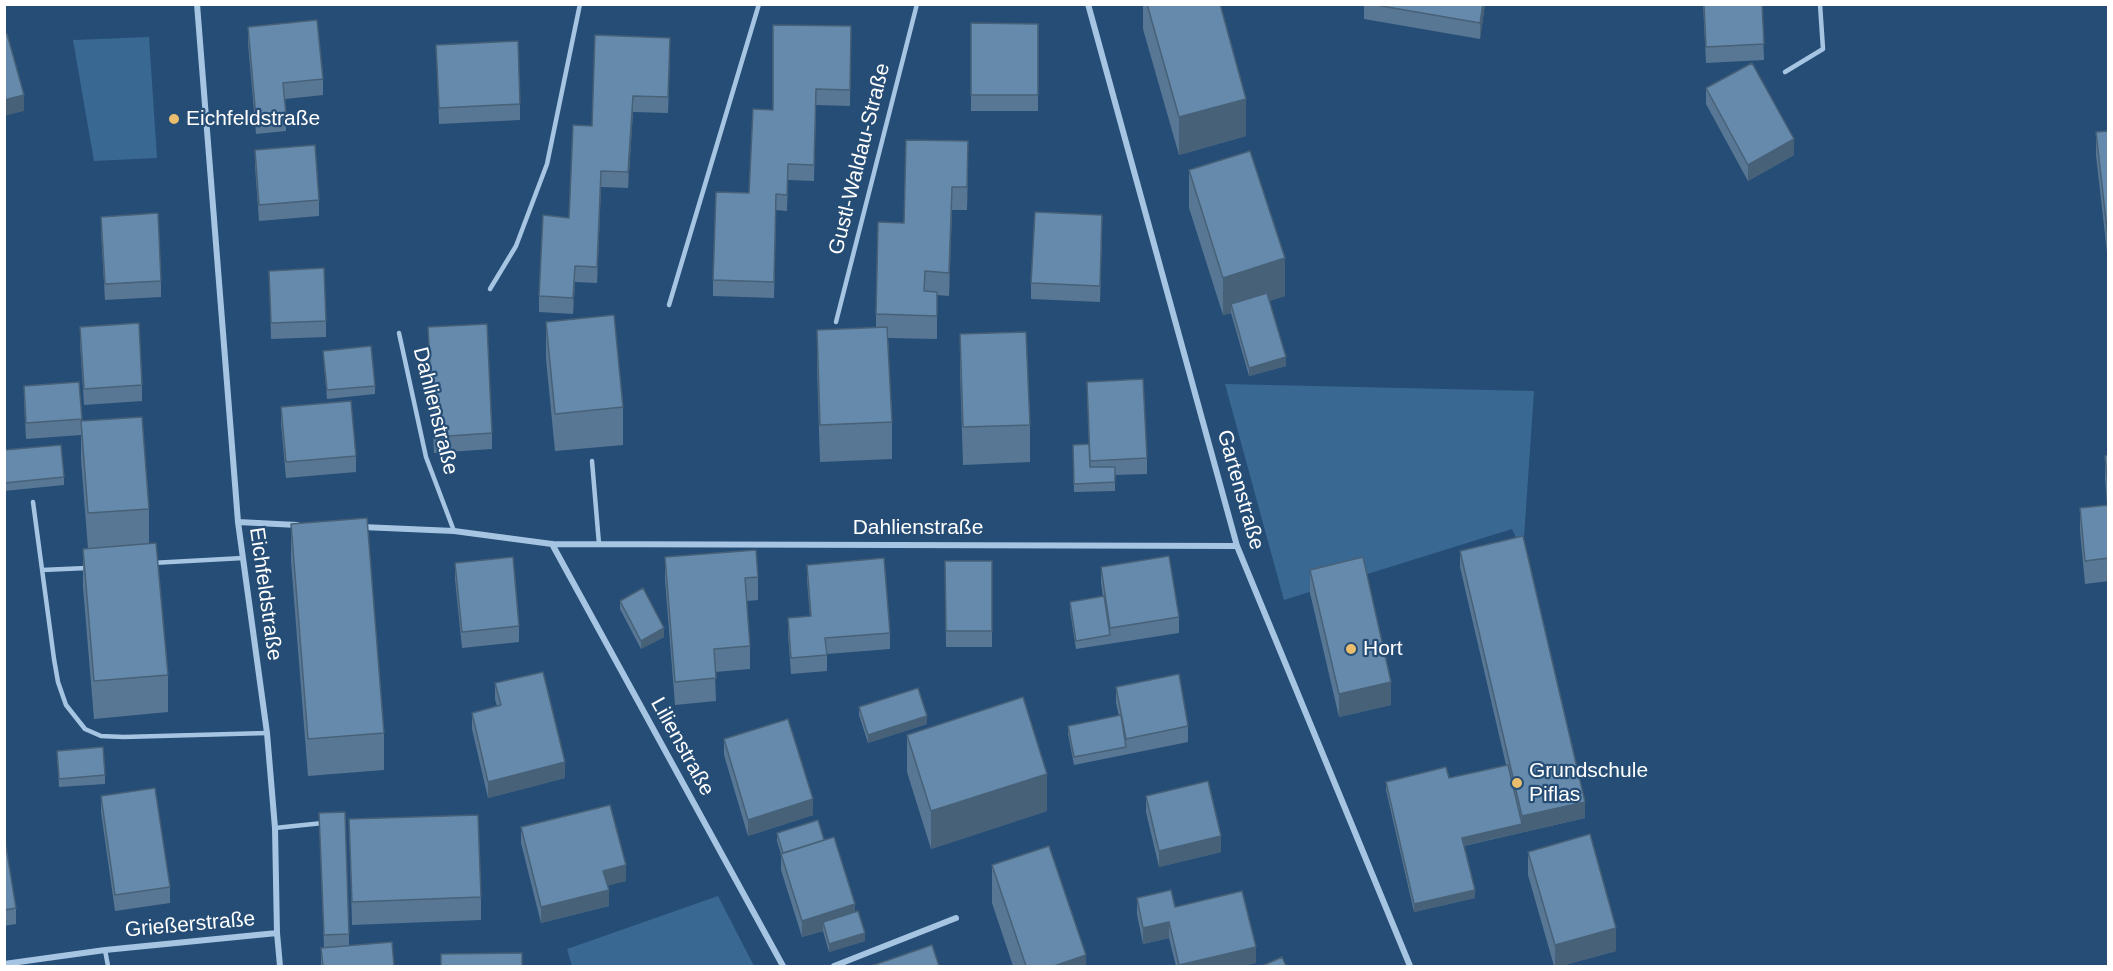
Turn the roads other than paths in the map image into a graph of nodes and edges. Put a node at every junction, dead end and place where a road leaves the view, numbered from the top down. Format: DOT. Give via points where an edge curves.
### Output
graph roads {
  1 [pos="197,4"];
  2 [pos="580,4"];
  3 [pos="759,4"];
  4 [pos="917,4"];
  5 [pos="1088,4"];
  6 [pos="1820,4"];
  7 [pos="1785,72"];
  8 [pos="490,289"];
  9 [pos="669,305"];
  10 [pos="836,322"];
  11 [pos="399,333"];
  12 [pos="592,461"];
  13 [pos="33,502"];
  14 [pos="238,522"];
  15 [pos="306,525"];
  16 [pos="352,527"];
  17 [pos="454,531"];
  18 [pos="552,544"];
  19 [pos="599,544"];
  20 [pos="1237,546"];
  21 [pos="243,558"];
  22 [pos="148,564"];
  23 [pos="89,567"];
  24 [pos="42,570"];
  25 [pos="267,734"];
  26 [pos="333,823"];
  27 [pos="275,828"];
  28 [pos="956,918"];
  29 [pos="277,933"];
  30 [pos="105,950"];
  31 [pos="4,964"];
  32 [pos="108,966"];
  33 [pos="280,966"];
  34 [pos="783,966"];
  35 [pos="834,966"];
  36 [pos="1410,966"];
  1 -- 14 [label="street, Eichfeldstraße"];
  2 -- 8 [label="lane" via="547,164 516,246"];
  3 -- 9 [label="lane"];
  4 -- 10 [label="lane, Gustl-Waldau-Straße"];
  5 -- 20 [label="street, Gartenstraße"];
  6 -- 7 [label="lane" via="1823,50"];
  11 -- 17 [label="lane, Dahlienstraße" via="426,458"];
  12 -- 19 [label="lane"];
  13 -- 24 [label="lane"];
  14 -- 15 [label="street"];
  14 -- 21 [label="street, Eichfeldstraße"];
  16 -- 17 [label="street, Dahlienstraße"];
  17 -- 18 [label="street, Dahlienstraße"];
  18 -- 19 [label="street, Dahlienstraße"];
  18 -- 34 [label="street, Lilienstraße"];
  19 -- 20 [label="street, Dahlienstraße"];
  20 -- 36 [label="street, Gartenstraße"];
  21 -- 22 [label="lane"];
  21 -- 25 [label="street, Eichfeldstraße"];
  23 -- 24 [label="lane"];
  24 -- 25 [label="lane" via="58,682 71,713 85,729 101,736 124,737"];
  25 -- 27 [label="street, Eichfeldstraße"];
  26 -- 27 [label="lane"];
  27 -- 29 [label="street, Eichfeldstraße"];
  28 -- 35 [label="street"];
  29 -- 30 [label="street, Grießerstraße"];
  29 -- 33 [label="street, Eichfeldstraße"];
  30 -- 31 [label="street, Grießerstraße"];
  30 -- 32 [label="lane, Grießerstraße"];
}
